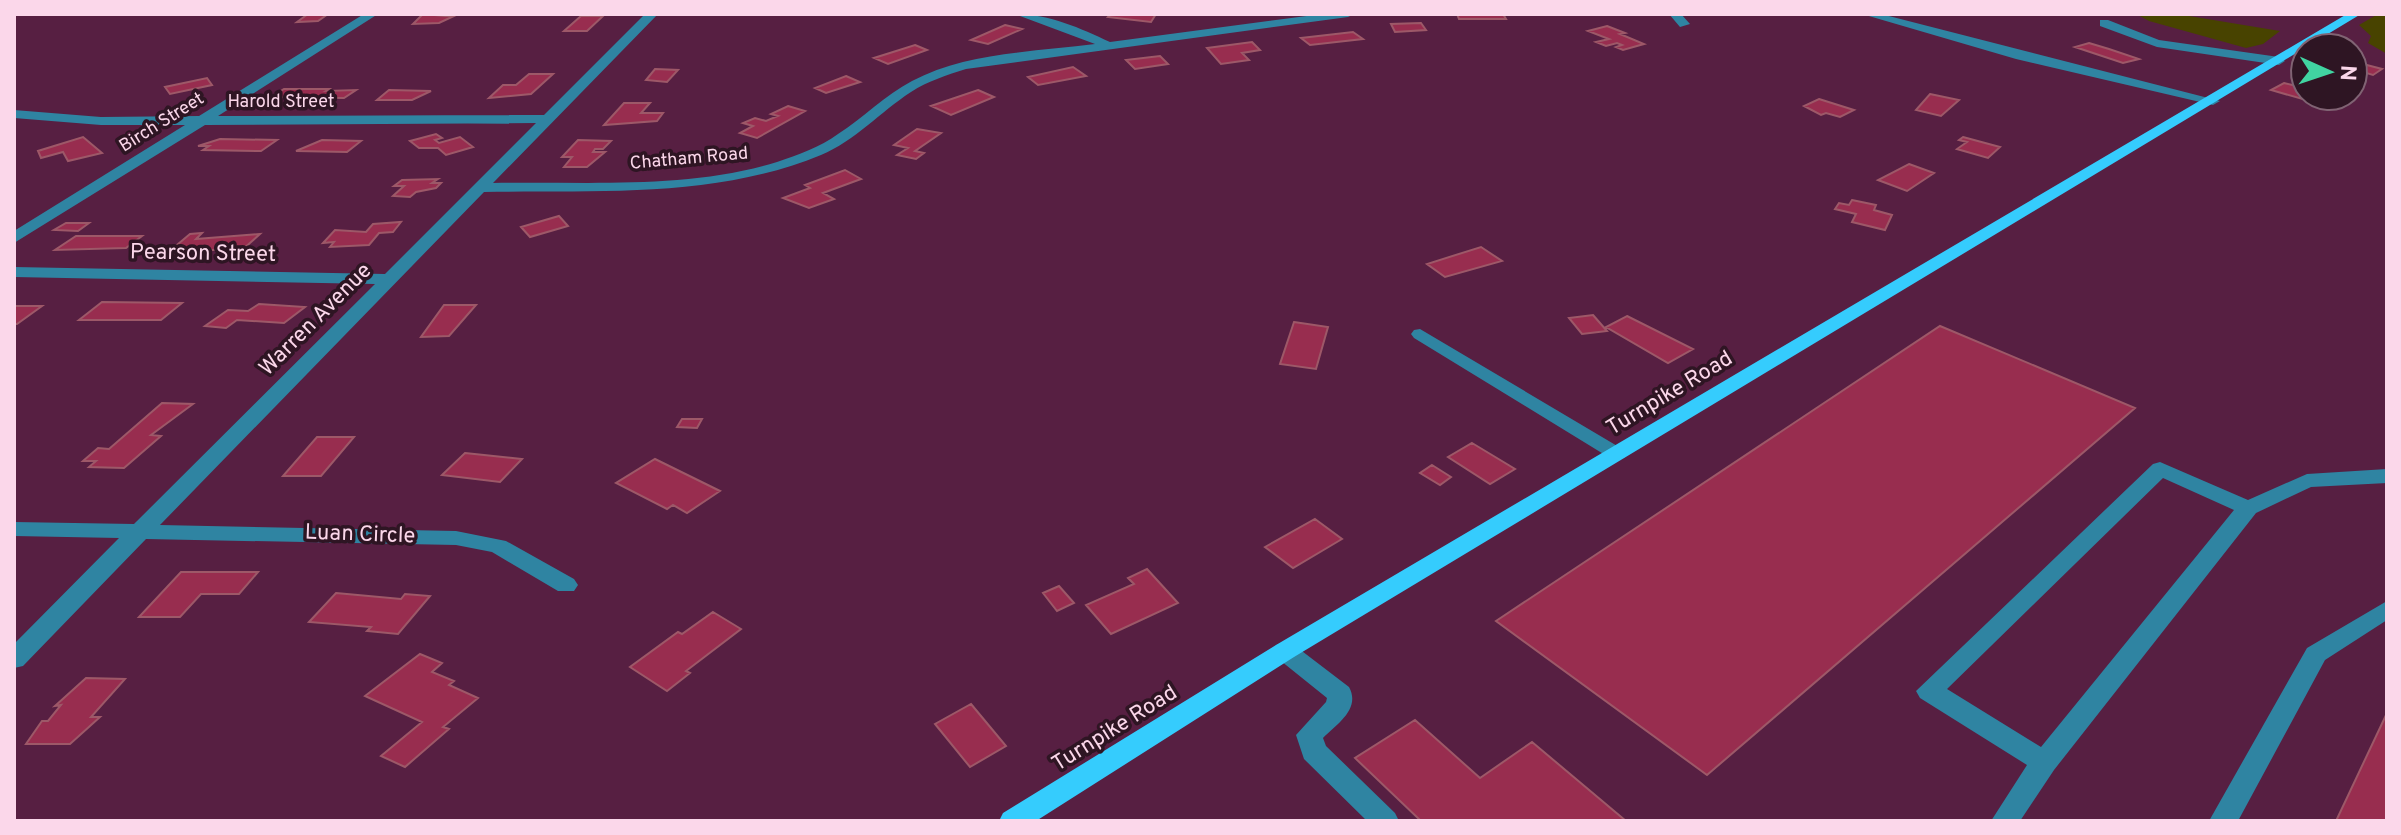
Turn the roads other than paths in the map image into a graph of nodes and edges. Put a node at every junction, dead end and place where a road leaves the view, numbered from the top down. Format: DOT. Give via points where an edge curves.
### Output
graph roads {
  1 [pos="372,14"];
  2 [pos="652,14"];
  3 [pos="1021,14"];
  4 [pos="1348,14"];
  5 [pos="1868,14"];
  6 [pos="2355,14"];
  7 [pos="2104,23"];
  8 [pos="1109,46"];
  9 [pos="2279,61"];
  10 [pos="2213,101"];
  11 [pos="14,114"];
  12 [pos="548,119"];
  13 [pos="200,120"];
  14 [pos="481,188"];
  15 [pos="14,238"];
  16 [pos="14,272"];
  17 [pos="391,279"];
  18 [pos="1420,334"];
  19 [pos="1617,454"];
  20 [pos="2387,476"];
  21 [pos="2248,508"];
  22 [pos="14,529"];
  23 [pos="143,529"];
  24 [pos="566,585"];
  25 [pos="2385,611"];
  26 [pos="1285,651"];
  27 [pos="14,659"];
  28 [pos="2044,762"];
  29 [pos="1013,821"];
  30 [pos="1385,821"];
  31 [pos="2005,821"];
  32 [pos="2223,821"];
  1 -- 13 [label="street, Birch Street"];
  2 -- 12 [label="street, Warren Avenue"];
  3 -- 8 [label="street"];
  4 -- 8 [label="street, Chatham Road"];
  5 -- 10 [label="street"];
  6 -- 9 [label="main road, Turnpike Road"];
  7 -- 9 [label="street" via="2157,43"];
  8 -- 14 [label="street, Chatham Road" via="945,71 904,90 864,124 818,152 752,172 682,181"];
  9 -- 10 [label="main road, Turnpike Road"];
  10 -- 19 [label="main road, Turnpike Road"];
  11 -- 13 [label="street, Harold Street"];
  12 -- 13 [label="street, Harold Street"];
  12 -- 14 [label="street, Warren Avenue"];
  13 -- 15 [label="street, Birch Street"];
  14 -- 17 [label="street, Warren Avenue"];
  16 -- 17 [label="street, Pearson Street"];
  17 -- 23 [label="street, Warren Avenue"];
  18 -- 19 [label="street"];
  19 -- 26 [label="main road, Turnpike Road"];
  20 -- 21 [label="street" via="2307,481"];
  21 -- 28 [label="street"];
  21 -- 28 [label="street" via="2160,469 1929,691"];
  22 -- 23 [label="street, Luan Circle"];
  23 -- 24 [label="street, Luan Circle" via="478,540 518,554"];
  23 -- 27 [label="street, Warren Avenue"];
  25 -- 32 [label="street" via="2316,654"];
  26 -- 29 [label="main road, Turnpike Road"];
  26 -- 30 [label="street" via="1340,694 1339,706 1309,735 1314,751"];
  28 -- 31 [label="street"];
}
